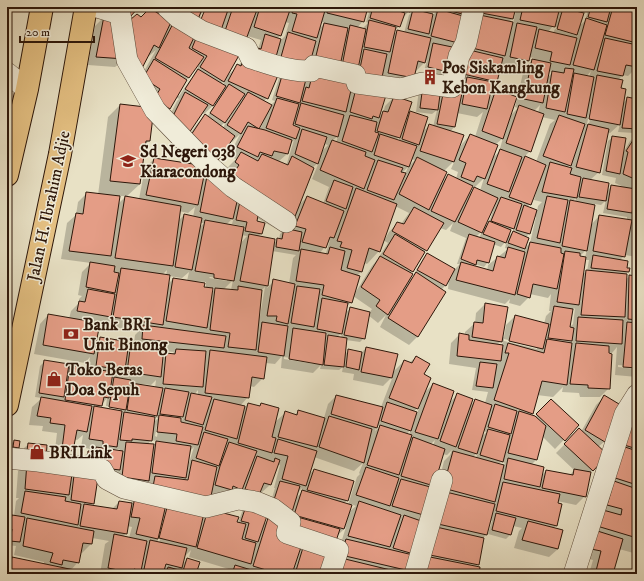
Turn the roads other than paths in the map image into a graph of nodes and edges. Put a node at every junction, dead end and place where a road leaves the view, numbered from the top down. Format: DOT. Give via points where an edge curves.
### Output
graph roads {
  1 [pos="42,7"];
  2 [pos="86,7"];
  3 [pos="97,7"];
  4 [pos="167,7"];
  5 [pos="474,7"];
  6 [pos="7,73"];
  7 [pos="27,89"];
  8 [pos="10,148"];
  9 [pos="7,175"];
  10 [pos="286,222"];
  11 [pos="637,395"];
  12 [pos="7,405"];
  13 [pos="7,458"];
  14 [pos="442,480"];
  15 [pos="330,574"];
  16 [pos="415,574"];
  17 [pos="574,574"];
  1 -- 7 [label="main road"];
  2 -- 12 [label="main road, Jalan H. Ibrahim Adjie" via="60,154"];
  3 -- 10 [label="street" via="120,14 127,60 155,110 233,187"];
  4 -- 5 [label="street" via="201,31 246,48 251,58 280,68 302,71 311,70 314,66 355,76 357,83 401,89 422,83 452,87"];
  6 -- 7 [label="street"];
  7 -- 8 [label="main road"];
  8 -- 9 [label="main road"];
  11 -- 17 [label="street" via="625,414"];
  13 -- 15 [label="street" via="102,470 107,479 124,488 206,507 238,499 256,502 273,509 290,522 287,533 338,550"];
  14 -- 16 [label="street"];
}
